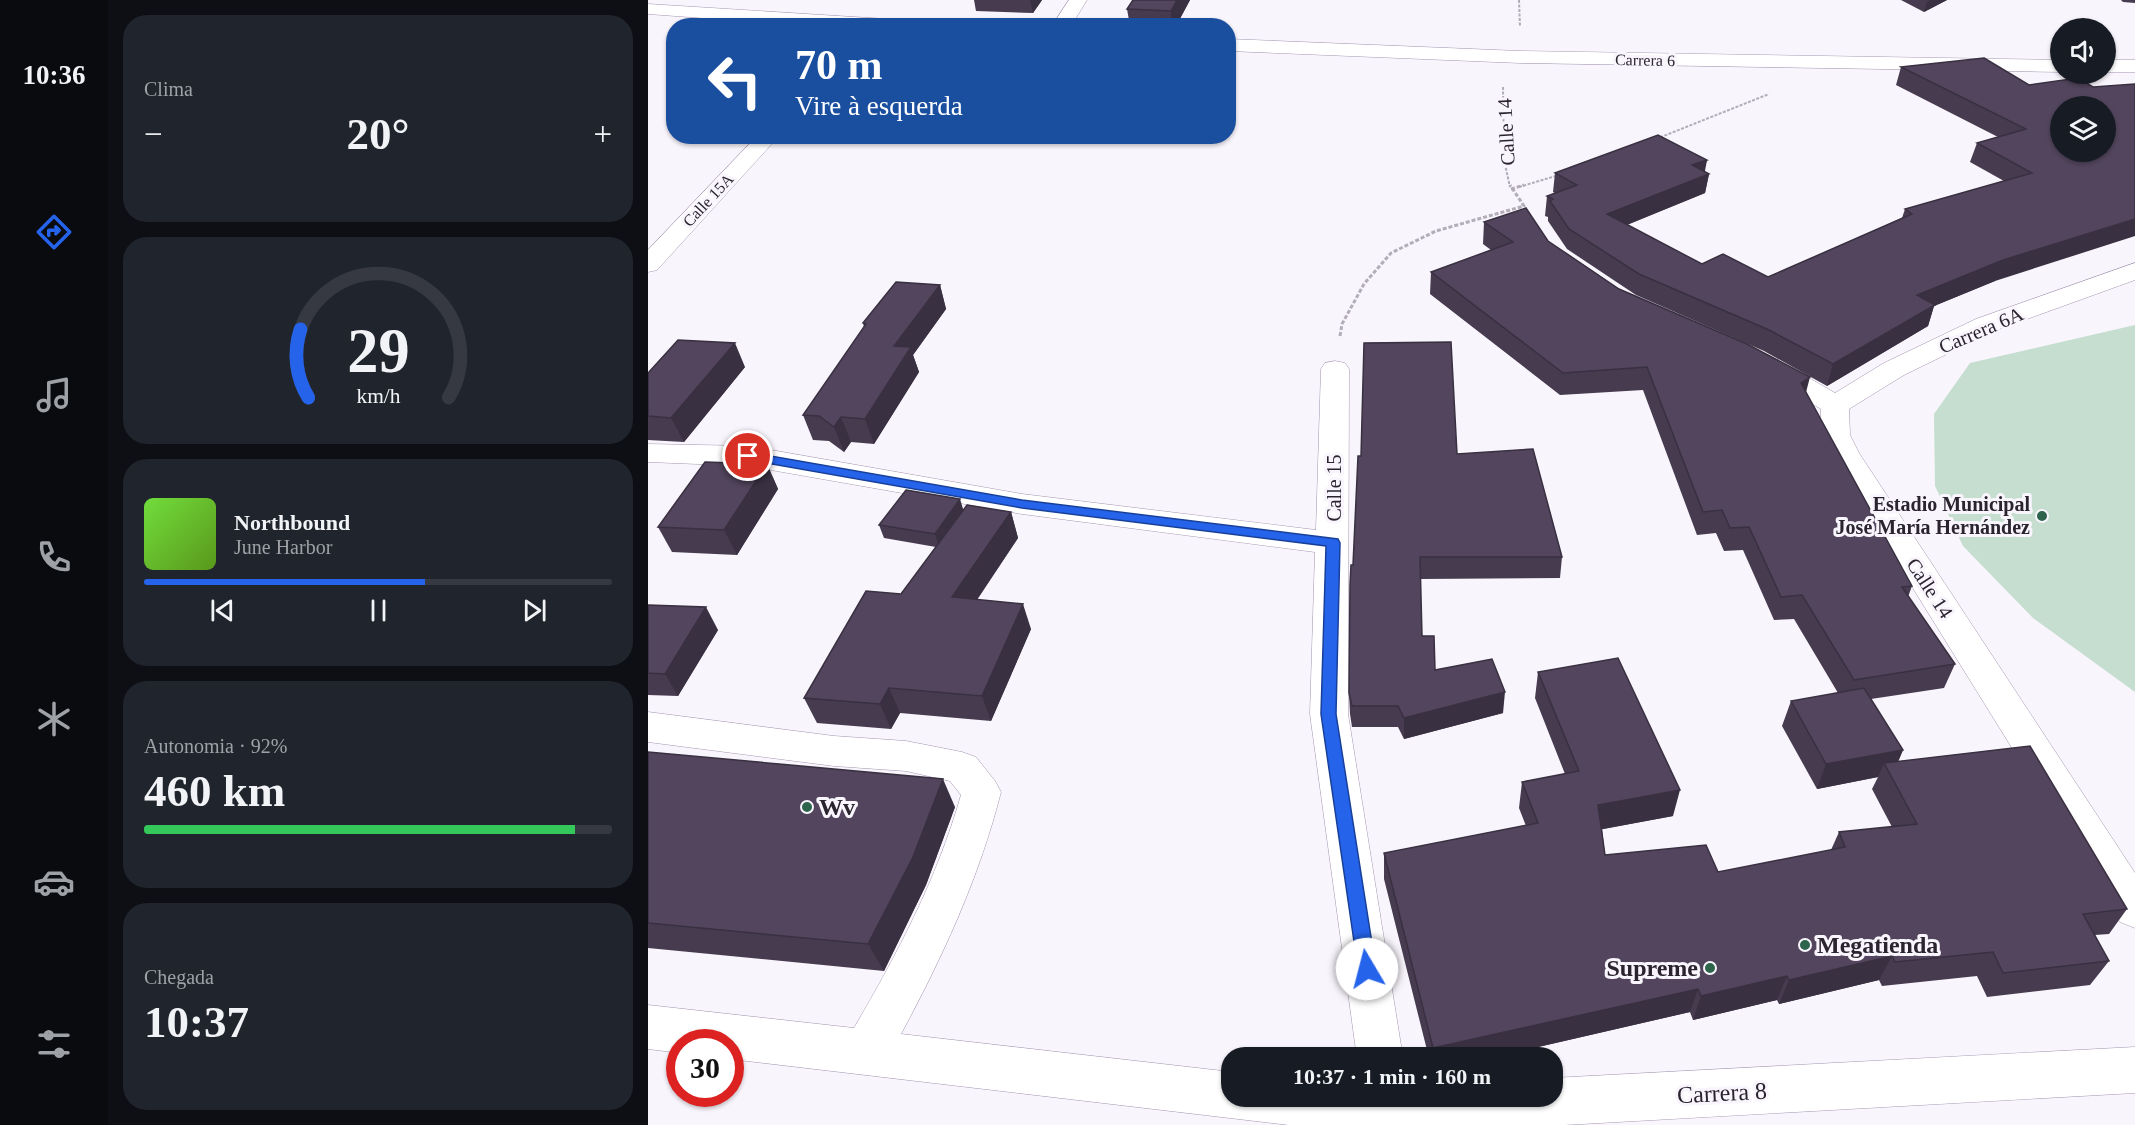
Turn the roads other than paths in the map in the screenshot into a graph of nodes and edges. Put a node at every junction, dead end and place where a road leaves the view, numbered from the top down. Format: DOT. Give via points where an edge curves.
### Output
graph roads {
  1 [pos="1078,0"];
  2 [pos="854,7"];
  3 [pos="648,9"];
  4 [pos="780,18"];
  5 [pos="843,18"];
  6 [pos="1066,18"];
  7 [pos="1236,45"];
  8 [pos="2050,66"];
  9 [pos="2116,66"];
  10 [pos="2135,66"];
  11 [pos="761,144"];
  12 [pos="648,265"];
  13 [pos="2135,271"];
  14 [pos="1743,354"];
  15 [pos="1335,369"];
  16 [pos="1835,405"];
  17 [pos="648,453"];
  18 [pos="1333,543"];
  19 [pos="648,727"];
  20 [pos="2135,909"];
  21 [pos="648,1027"];
  22 [pos="1378,1047"];
  23 [pos="866,1052"];
  24 [pos="2135,1070"];
  25 [pos="1221,1095"];
  26 [pos="1563,1096"];
  27 [pos="1279,1107"];
  28 [pos="1365,1107"];
  29 [pos="1309,1115"];
  1 -- 6 [label="street"];
  2 -- 5 [label="street"];
  3 -- 4 [label="street"];
  7 -- 8 [label="street, Carrera 6" via="1504,57"];
  9 -- 10 [label="street"];
  11 -- 12 [label="street, Calle 15A"];
  13 -- 16 [label="street, Carrera 6A" via="1985,325 1894,369"];
  14 -- 16 [label="street" via="1800,382"];
  15 -- 18 [label="street, Calle 15"];
  16 -- 20 [label="street, Calle 14" via="1835,435 1844,453"];
  17 -- 18 [label="street" via="748,456 1022,504"];
  18 -- 22 [label="street, Calle 15" via="1330,729"];
  19 -- 23 [label="street" via="834,751 906,756 962,768 981,792 972,832 914,968"];
  21 -- 23 [label="street"];
  23 -- 25 [label="street"];
  24 -- 26 [label="street, Carrera 8"];
  27 -- 29 [label="street, Carrera 8"];
  28 -- 29 [label="street, Carrera 8"];
}
